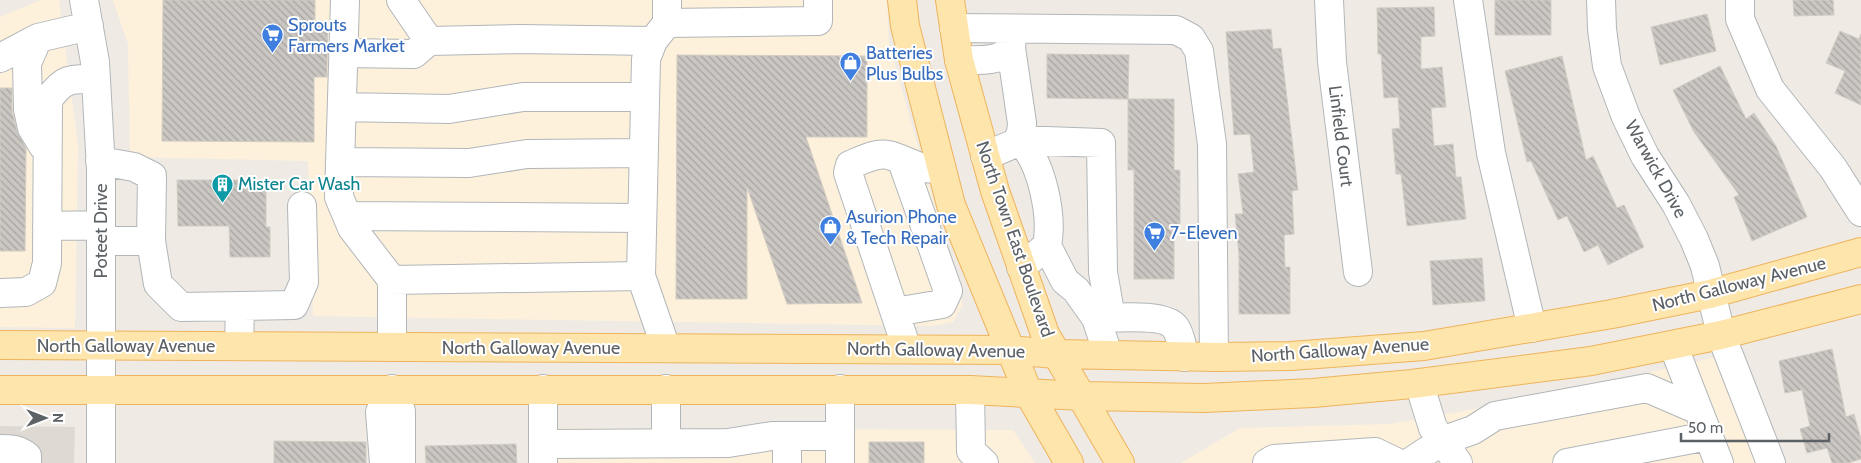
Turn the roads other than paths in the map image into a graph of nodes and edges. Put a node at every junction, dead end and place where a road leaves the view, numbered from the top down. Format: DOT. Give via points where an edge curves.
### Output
graph roads {
  1 [pos="345,0"];
  2 [pos="401,0"];
  3 [pos="818,0"];
  4 [pos="902,0"];
  5 [pos="950,0"];
  6 [pos="1329,0"];
  7 [pos="1468,0"];
  8 [pos="1601,0"];
  9 [pos="1740,0"];
  10 [pos="87,13"];
  11 [pos="662,21"];
  12 [pos="954,28"];
  13 [pos="38,38"];
  14 [pos="1011,38"];
  15 [pos="429,41"];
  16 [pos="343,53"];
  17 [pos="0,58"];
  18 [pos="959,60"];
  19 [pos="916,71"];
  20 [pos="96,80"];
  21 [pos="645,96"];
  22 [pos="342,107"];
  23 [pos="1019,140"];
  24 [pos="47,153"];
  25 [pos="643,153"];
  26 [pos="985,156"];
  27 [pos="100,161"];
  28 [pos="902,161"];
  29 [pos="340,162"];
  30 [pos="941,167"];
  31 [pos="302,206"];
  32 [pos="1861,212"];
  33 [pos="347,216"];
  34 [pos="641,218"];
  35 [pos="47,226"];
  36 [pos="101,233"];
  37 [pos="151,241"];
  38 [pos="1047,246"];
  39 [pos="1861,252"];
  40 [pos="973,264"];
  41 [pos="1021,267"];
  42 [pos="941,269"];
  43 [pos="1358,272"];
  44 [pos="641,276"];
  45 [pos="392,280"];
  46 [pos="0,293"];
  47 [pos="1710,294"];
  48 [pos="1861,299"];
  49 [pos="240,306"];
  50 [pos="895,312"];
  51 [pos="1104,318"];
  52 [pos="1532,328"];
  53 [pos="1721,335"];
  54 [pos="0,345"];
  55 [pos="1673,345"];
  56 [pos="102,346"];
  57 [pos="239,346"];
  58 [pos="392,347"];
  59 [pos="1414,347"];
  60 [pos="666,348"];
  61 [pos="907,349"];
  62 [pos="1011,350"];
  63 [pos="1055,354"];
  64 [pos="1108,354"];
  65 [pos="1185,357"];
  66 [pos="1214,357"];
  67 [pos="1419,383"];
  68 [pos="392,389"];
  69 [pos="543,389"];
  70 [pos="666,389"];
  71 [pos="840,389"];
  72 [pos="0,390"];
  73 [pos="102,390"];
  74 [pos="970,390"];
  75 [pos="1028,392"];
  76 [pos="1082,396"];
  77 [pos="1698,410"];
  78 [pos="787,436"];
  79 [pos="840,436"];
  80 [pos="1708,436"];
  81 [pos="1442,440"];
  82 [pos="666,443"];
  83 [pos="0,449"];
  84 [pos="543,453"];
  85 [pos="728,453"];
  86 [pos="27,463"];
  87 [pos="101,463"];
  88 [pos="384,463"];
  89 [pos="401,463"];
  90 [pos="787,463"];
  91 [pos="840,463"];
  92 [pos="984,463"];
  93 [pos="1069,463"];
  94 [pos="1120,463"];
  95 [pos="1267,463"];
  96 [pos="1398,463"];
  97 [pos="1409,463"];
  98 [pos="1458,463"];
  99 [pos="1567,463"];
  100 [pos="1719,463"];
  101 [pos="1771,463"];
  1 -- 16 [label="street"];
  2 -- 15 [label="street"];
  3 -- 11 [label="street" via="818,21"];
  4 -- 19 [label="main road"];
  5 -- 12 [label="main road, North Town East Boulevard"];
  6 -- 43 [label="street, Linfield Court" via="1332,62"];
  7 -- 52 [label="street" via="1491,153"];
  8 -- 47 [label="street, Warwick Drive" via="1606,66 1645,156 1694,239 1705,266"];
  9 -- 32 [label="street" via="1740,19 1770,89 1833,168"];
  10 -- 13 [label="street"];
  10 -- 20 [label="street, Poteet Drive"];
  11 -- 15 [label="street" via="520,39"];
  11 -- 21 [label="street" via="646,59"];
  12 -- 14 [label="street"];
  12 -- 18 [label="main road, North Town East Boulevard"];
  13 -- 17 [label="street"];
  13 -- 24 [label="street" via="27,63 28,109 32,128"];
  14 -- 18 [label="street" via="1005,55"];
  14 -- 23 [label="street" via="1022,123"];
  14 -- 66 [label="street" via="1176,30 1191,38 1199,51 1212,144"];
  15 -- 16 [label="street" via="414,54"];
  16 -- 22 [label="street"];
  18 -- 19 [label="main road"];
  18 -- 26 [label="main road, North Town East Boulevard"];
  19 -- 30 [label="main road"];
  20 -- 24 [label="street" via="76,78 58,84 48,100"];
  20 -- 27 [label="street, Poteet Drive"];
  21 -- 22 [label="street" via="523,97 449,109"];
  21 -- 25 [label="street"];
  22 -- 29 [label="street"];
  23 -- 26 [label="street"];
  23 -- 38 [label="street" via="1032,156 1045,197 1049,219"];
  23 -- 51 [label="street" via="1101,143"];
  24 -- 35 [label="street"];
  25 -- 29 [label="street" via="527,154 468,163"];
  25 -- 34 [label="street"];
  26 -- 41 [label="main road, North Town East Boulevard"];
  27 -- 36 [label="street, Poteet Drive"];
  27 -- 37 [label="street" via="134,167 152,176"];
  28 -- 30 [label="street" via="925,169"];
  28 -- 42 [label="street"];
  28 -- 50 [label="street" via="886,154 866,158 850,165 848,173"];
  29 -- 33 [label="street" via="339,197"];
  30 -- 40 [label="main road"];
  31 -- 49 [label="street" via="304,282 294,305"];
  33 -- 34 [label="street"];
  33 -- 45 [label="street" via="352,228"];
  34 -- 44 [label="street"];
  35 -- 36 [label="street"];
  35 -- 46 [label="street" via="47,263 42,283 26,292"];
  36 -- 37 [label="street"];
  36 -- 56 [label="street, Poteet Drive"];
  37 -- 49 [label="street" via="158,284 181,307"];
  38 -- 41 [label="street"];
  38 -- 51 [label="street" via="1065,281"];
  39 -- 47 [label="main road, North Galloway Avenue"];
  40 -- 42 [label="street"];
  40 -- 62 [label="main road"];
  41 -- 63 [label="main road, North Town East Boulevard"];
  42 -- 50 [label="street" via="948,286 942,304"];
  44 -- 45 [label="street"];
  44 -- 60 [label="street"];
  45 -- 58 [label="street"];
  47 -- 52 [label="main road, North Galloway Avenue"];
  47 -- 53 [label="street, Warwick Drive"];
  48 -- 53 [label="main road"];
  49 -- 57 [label="street"];
  50 -- 61 [label="street"];
  51 -- 64 [label="street"];
  51 -- 65 [label="street" via="1170,322 1176,328"];
  52 -- 59 [label="main road, North Galloway Avenue"];
  53 -- 55 [label="main road"];
  53 -- 101 [label="street, Warwick Drive"];
  54 -- 56 [label="main road, North Galloway Avenue"];
  55 -- 67 [label="main road" via="1591,361"];
  55 -- 77 [label="street"];
  56 -- 57 [label="main road, North Galloway Avenue"];
  56 -- 73 [label="street, Poteet Drive"];
  57 -- 58 [label="main road, North Galloway Avenue"];
  58 -- 60 [label="main road, North Galloway Avenue"];
  58 -- 68 [label="main road"];
  59 -- 66 [label="main road, North Galloway Avenue" via="1291,356"];
  59 -- 67 [label="main road"];
  60 -- 61 [label="main road, North Galloway Avenue"];
  60 -- 70 [label="main road"];
  61 -- 62 [label="main road, North Galloway Avenue"];
  62 -- 63 [label="main road, North Galloway Avenue"];
  62 -- 75 [label="main road"];
  63 -- 64 [label="main road, North Galloway Avenue"];
  63 -- 76 [label="main road, North Town East Boulevard"];
  64 -- 65 [label="main road, North Galloway Avenue"];
  65 -- 66 [label="main road, North Galloway Avenue"];
  67 -- 76 [label="main road" via="1314,393 1204,398"];
  67 -- 81 [label="street" via="1433,428"];
  68 -- 69 [label="main road"];
  68 -- 73 [label="main road"];
  68 -- 88 [label="street" via="380,412"];
  68 -- 89 [label="street" via="401,411"];
  69 -- 70 [label="main road"];
  69 -- 84 [label="street"];
  70 -- 71 [label="main road"];
  70 -- 82 [label="street"];
  71 -- 74 [label="main road"];
  71 -- 79 [label="street"];
  72 -- 73 [label="main road"];
  73 -- 87 [label="street, Poteet Drive"];
  74 -- 75 [label="main road"];
  74 -- 92 [label="street" via="972,451"];
  75 -- 76 [label="main road"];
  75 -- 93 [label="main road"];
  76 -- 94 [label="main road, North Town East Boulevard"];
  77 -- 80 [label="street"];
  77 -- 81 [label="street" via="1647,388 1495,416 1474,430"];
  78 -- 79 [label="street"];
  78 -- 85 [label="street"];
  78 -- 90 [label="street"];
  79 -- 91 [label="street"];
  80 -- 99 [label="street"];
  80 -- 100 [label="street"];
  81 -- 97 [label="street"];
  81 -- 98 [label="street"];
  82 -- 84 [label="street"];
  82 -- 85 [label="street"];
  83 -- 86 [label="street" via="21,452 27,456"];
  95 -- 96 [label="street" via="1274,459 1375,452"];
}
